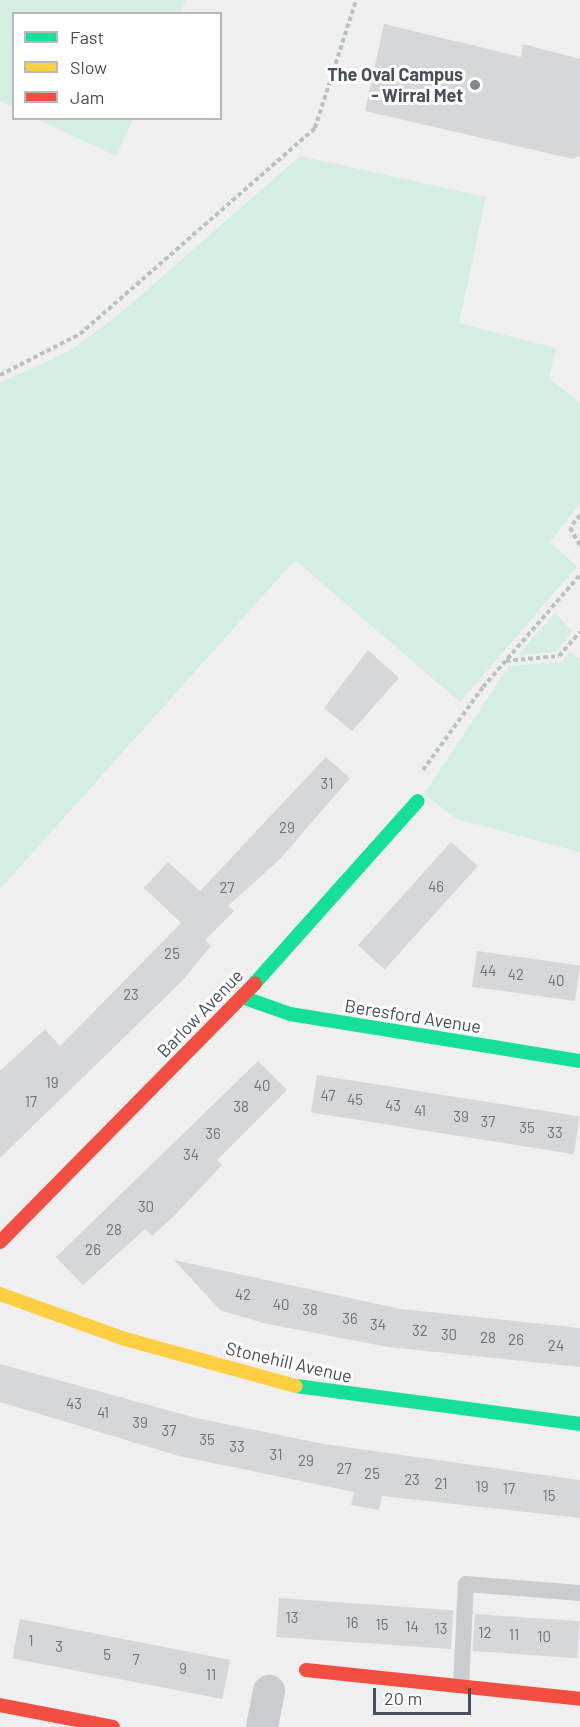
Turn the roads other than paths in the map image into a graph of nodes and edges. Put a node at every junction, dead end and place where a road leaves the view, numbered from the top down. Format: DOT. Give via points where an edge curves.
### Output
graph roads {
  1 [pos="418,801"];
  2 [pos="242,997"];
  3 [pos="580,1061"];
  4 [pos="0,1242"];
  5 [pos="0,1294"];
  6 [pos="580,1424"];
  7 [pos="580,1593"];
  8 [pos="306,1670"];
  9 [pos="461,1685"];
  10 [pos="269,1691"];
  11 [pos="580,1699"];
  12 [pos="0,1705"];
  13 [pos="113,1727"];
  14 [pos="262,1727"];
  1 -- 2 [label="street, Barlow Avenue"];
  2 -- 3 [label="street, Beresford Avenue" via="290,1014"];
  2 -- 4 [label="street, Barlow Avenue"];
  5 -- 6 [label="street, Stonehill Avenue" via="125,1339 305,1388"];
  7 -- 9 [label="lane" via="466,1584"];
  8 -- 9 [label="street"];
  9 -- 11 [label="street"];
  10 -- 14 [label="street"];
  12 -- 13 [label="street"];
}
